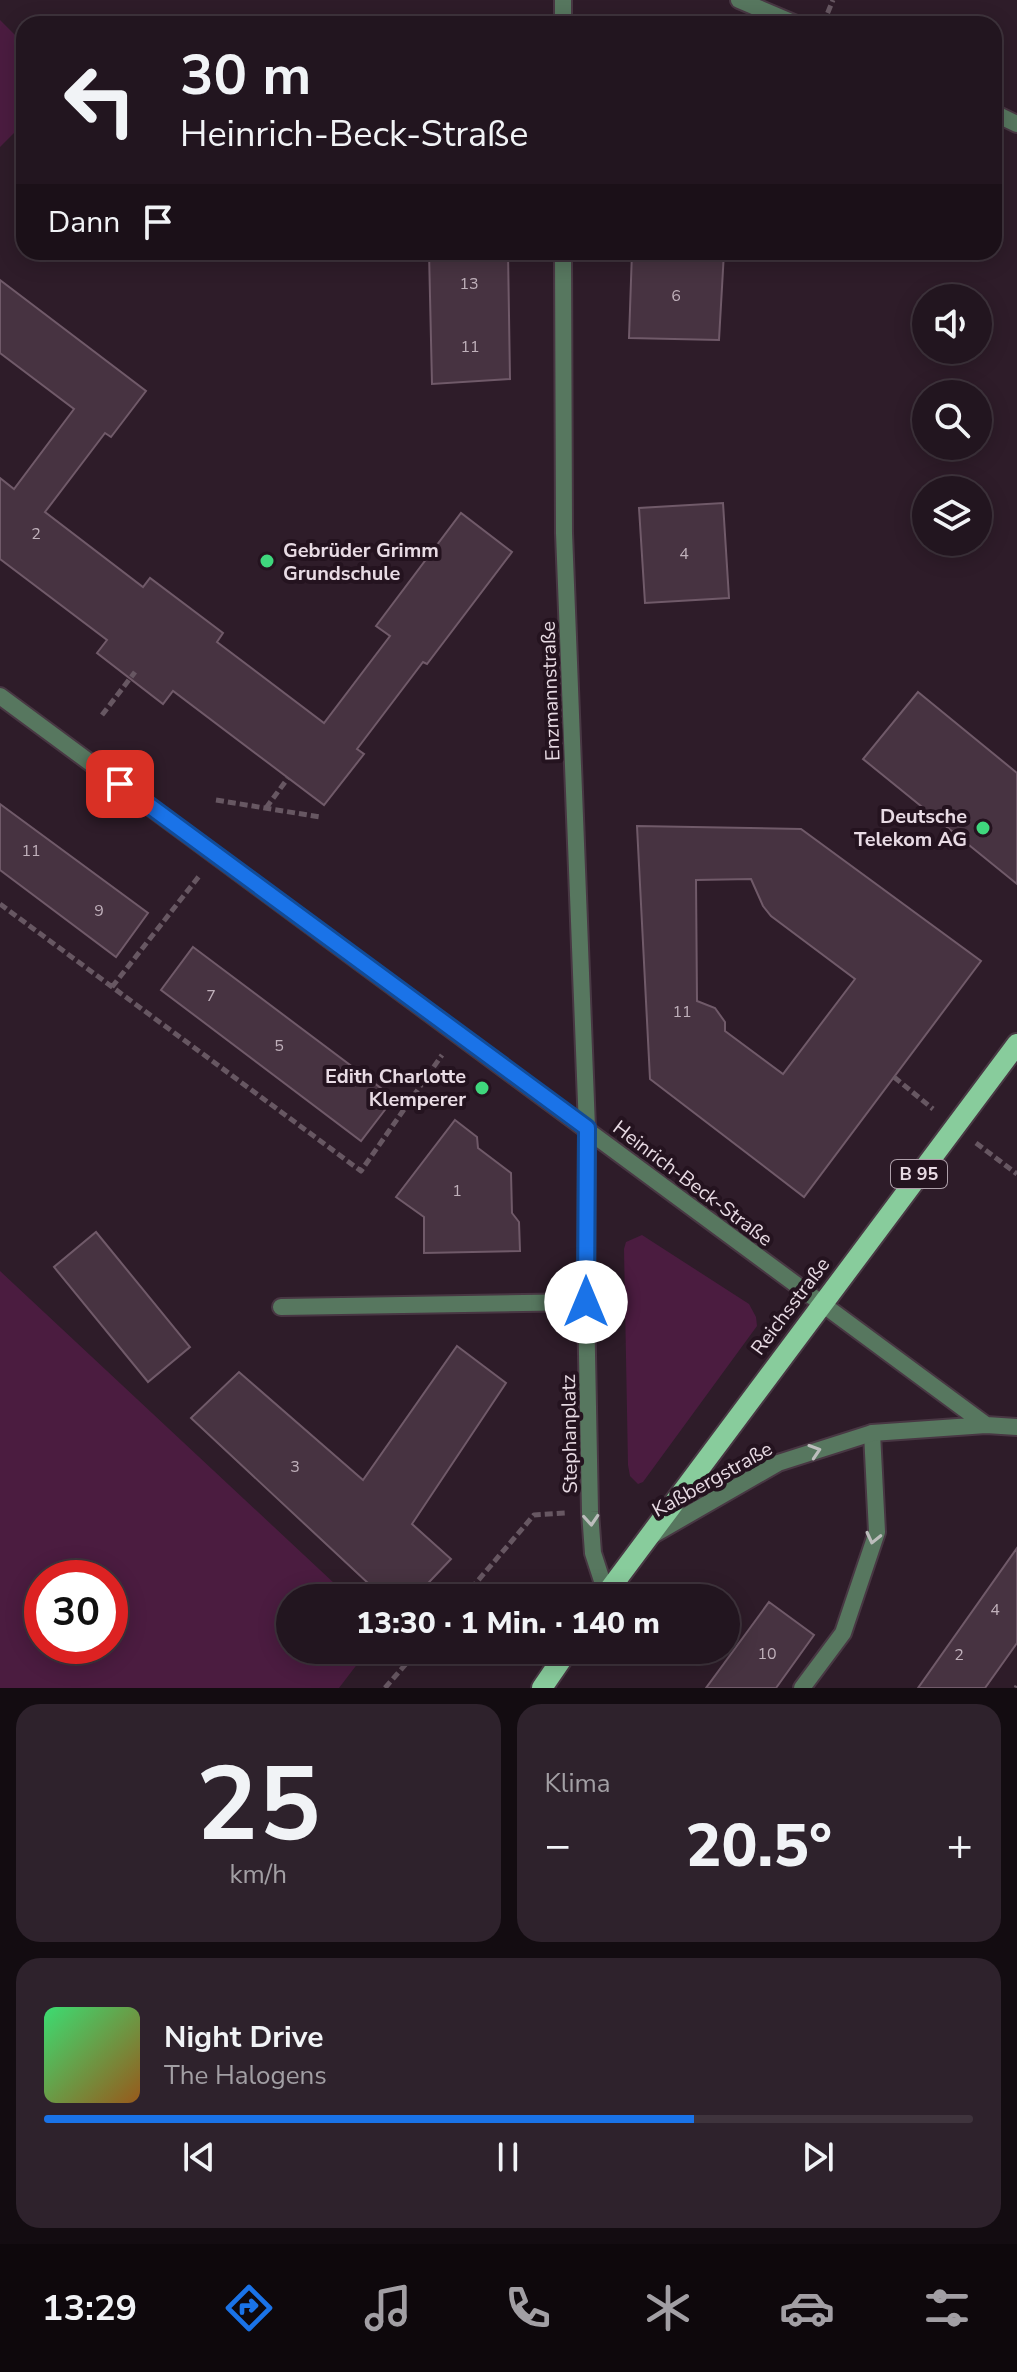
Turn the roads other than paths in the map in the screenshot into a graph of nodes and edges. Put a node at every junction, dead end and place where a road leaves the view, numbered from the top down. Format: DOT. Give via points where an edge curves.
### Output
graph roads {
  1 [pos="739,0"];
  2 [pos="777,16"];
  3 [pos="563,260"];
  4 [pos="0,696"];
  5 [pos="1017,1044"];
  6 [pos="587,1128"];
  7 [pos="586,1302"];
  8 [pos="821,1304"];
  9 [pos="281,1307"];
  10 [pos="986,1425"];
  11 [pos="1017,1427"];
  12 [pos="872,1433"];
  13 [pos="647,1538"];
  14 [pos="602,1584"];
  15 [pos="613,1584"];
  16 [pos="558,1664"];
  17 [pos="542,1688"];
  18 [pos="802,1688"];
  1 -- 2 [label="street"];
  3 -- 6 [label="street, Enzmannstraße" via="564,533"];
  4 -- 6 [label="street, Heinrich-Beck-Straße"];
  5 -- 8 [label="main road, Reichsstraße / B 95"];
  6 -- 7 [label="street, Stephanplatz"];
  6 -- 8 [label="street, Heinrich-Beck-Straße"];
  7 -- 9 [label="street"];
  7 -- 14 [label="street, Stephanplatz, one-way" via="590,1512"];
  8 -- 10 [label="street"];
  8 -- 13 [label="main road, Reichsstraße / B 95"];
  10 -- 11 [label="street, Kaßbergstraße"];
  10 -- 12 [label="street, Kaßbergstraße"];
  13 -- 12 [label="street, Kaßbergstraße, one-way" via="778,1463"];
  12 -- 18 [label="street, one-way" via="877,1532 843,1633"];
  13 -- 15 [label="main road, Reichsstraße / B 95"];
  16 -- 17 [label="main road"];
}
